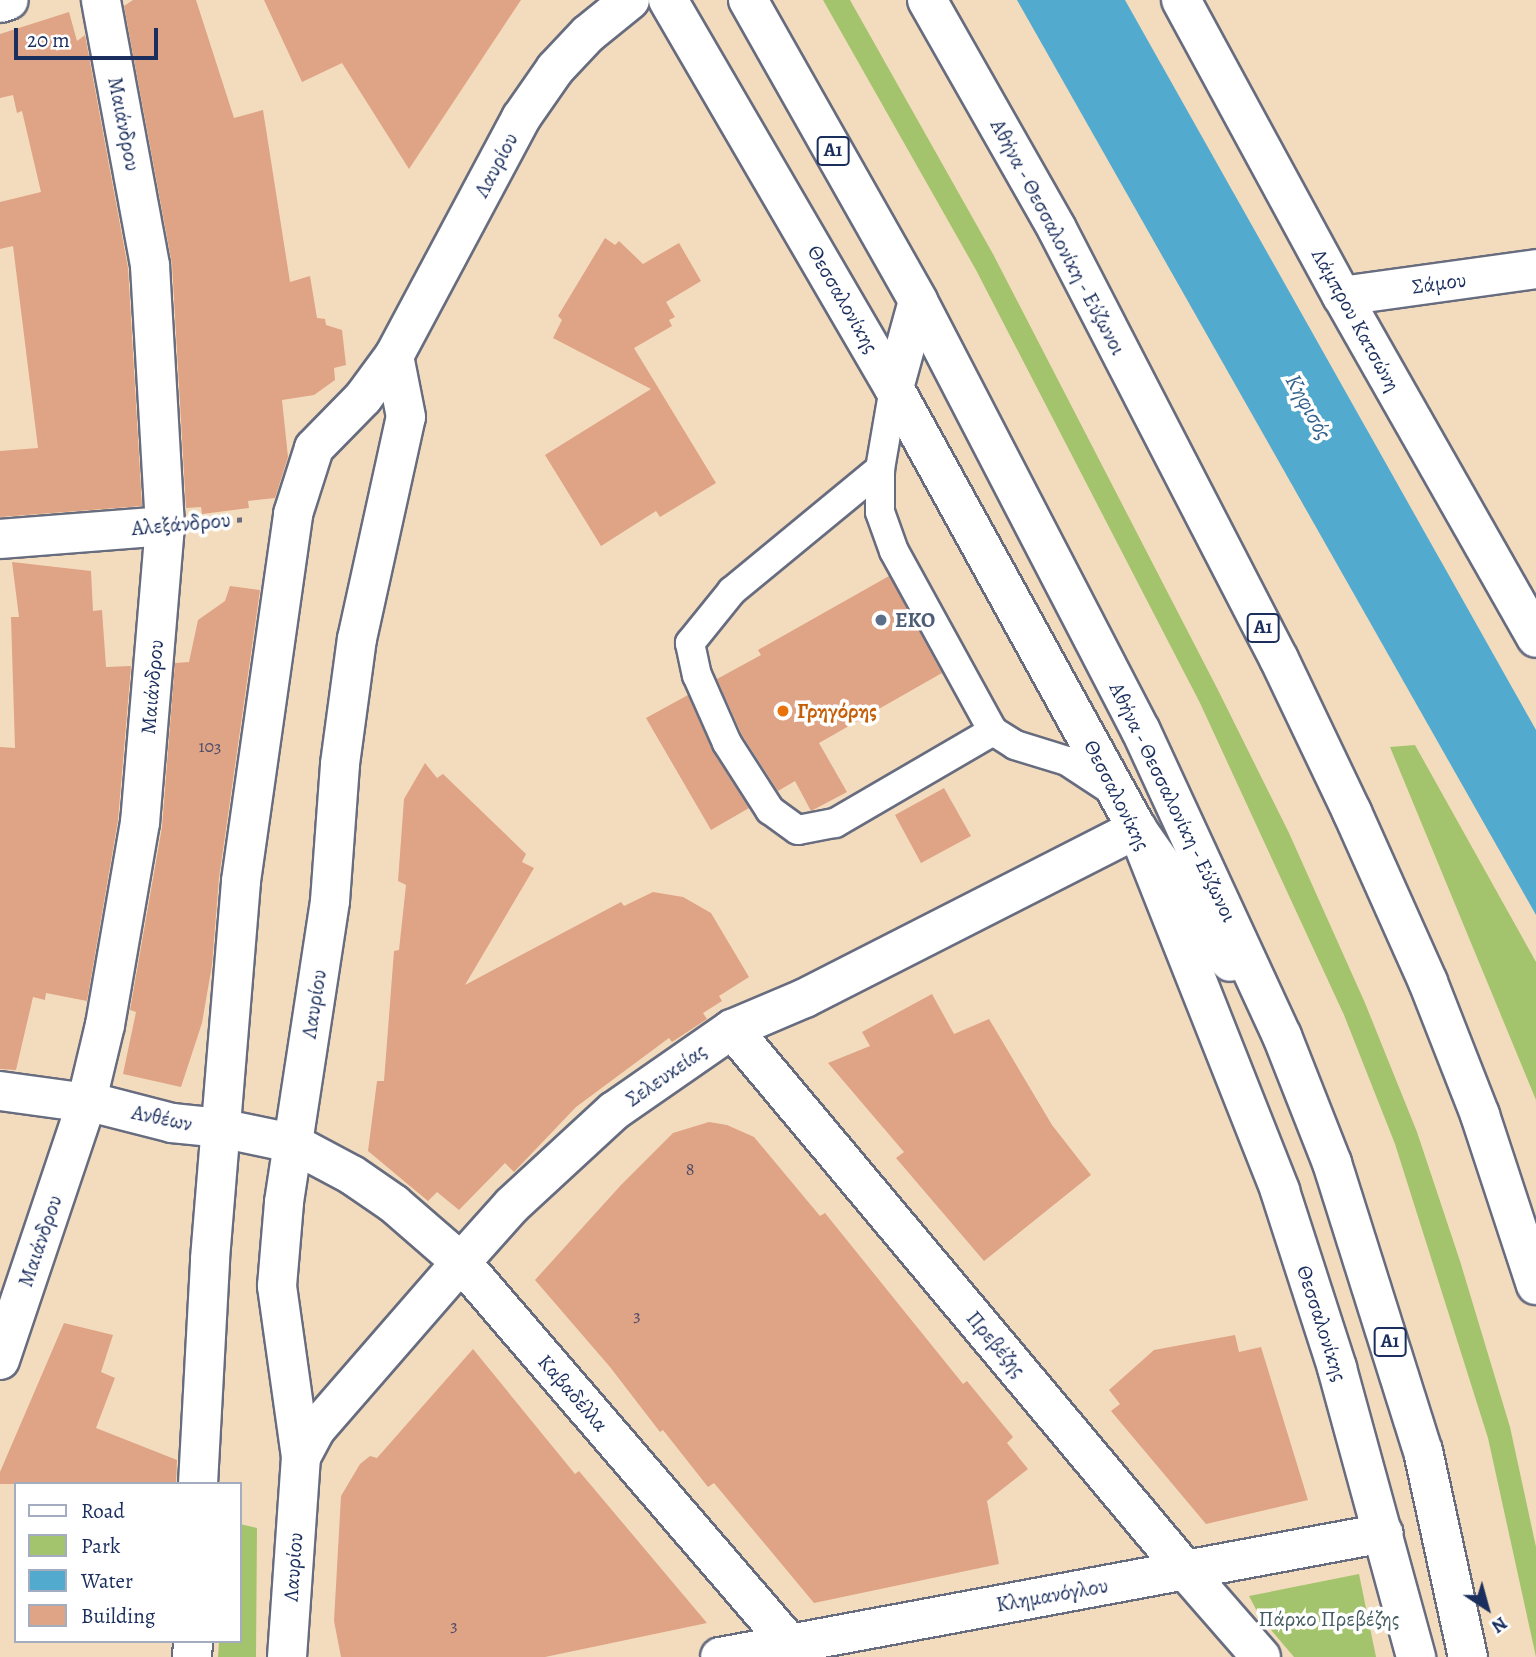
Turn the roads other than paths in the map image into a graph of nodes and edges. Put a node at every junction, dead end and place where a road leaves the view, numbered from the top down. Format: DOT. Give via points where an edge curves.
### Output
graph roads {
  1 [pos="9,0"];
  2 [pos="101,0"];
  3 [pos="630,0"];
  4 [pos="668,0"];
  5 [pos="748,0"];
  6 [pos="927,0"];
  7 [pos="1181,0"];
  8 [pos="0,3"];
  9 [pos="1536,269"];
  10 [pos="1342,296"];
  11 [pos="918,301"];
  12 [pos="394,356"];
  13 [pos="894,388"];
  14 [pos="880,469"];
  15 [pos="166,526"];
  16 [pos="0,539"];
  17 [pos="1536,638"];
  18 [pos="993,731"];
  19 [pos="1119,795"];
  20 [pos="1137,829"];
  21 [pos="733,1029"];
  22 [pos="1282,1036"];
  23 [pos="0,1091"];
  24 [pos="86,1104"];
  25 [pos="220,1128"];
  26 [pos="307,1150"];
  27 [pos="461,1262"];
  28 [pos="1536,1285"];
  29 [pos="0,1360"];
  30 [pos="301,1457"];
  31 [pos="198,1482"];
  32 [pos="1384,1533"];
  33 [pos="1186,1572"];
  34 [pos="795,1650"];
  35 [pos="287,1657"];
  36 [pos="720,1657"];
  37 [pos="1261,1657"];
  38 [pos="1416,1657"];
  39 [pos="1468,1657"];
  1 -- 8 [label="main road"];
  2 -- 15 [label="main road, Μαιάνδρου" via="150,265"];
  3 -- 12 [label="main road, Λαυρίου" via="555,69 521,118"];
  4 -- 13 [label="main road, Θεσσαλονίκης"];
  5 -- 11 [label="main road, Αθήνα - Θεσσαλονίκη - Εύζωνοι / Α1"];
  6 -- 28 [label="main road, Αθήνα - Θεσσαλονίκη - Εύζωνοι / Α1" via="1057,229 1279,659 1352,812 1428,982 1480,1115"];
  7 -- 10 [label="main road, Λάμπρου Κατσώνη"];
  9 -- 10 [label="main road, Σάμου"];
  10 -- 17 [label="main road, Λάμπρου Κατσώνη"];
  11 -- 13 [label="main road"];
  11 -- 22 [label="main road, Αθήνα - Θεσσαλονίκη - Εύζωνοι / Α1" via="1141,731"];
  12 -- 25 [label="main road, Λαυρίου" via="363,398 314,448 293,514 241,881"];
  12 -- 26 [label="main road, Λαυρίου" via="406,417 357,639 340,764"];
  13 -- 14 [label="lane"];
  13 -- 19 [label="main road, Θεσσαλονίκης"];
  14 -- 18 [label="lane" via="880,512 894,551"];
  14 -- 18 [label="lane" via="732,591 690,643 697,674 727,743 770,810 798,830 835,822"];
  15 -- 16 [label="main road, Αλεξάνδρου"];
  15 -- 24 [label="main road, Μαιάνδρου" via="140,823 105,1025"];
  18 -- 19 [label="lane" via="1015,745 1067,761"];
  19 -- 20 [label="main road, Θεσσαλονίκης"];
  20 -- 21 [label="main road, Σελευκείας" via="805,998"];
  20 -- 22 [label="main road"];
  20 -- 32 [label="main road, Θεσσαλονίκης" via="1280,1191"];
  21 -- 27 [label="main road, Σελευκείας" via="614,1111 512,1205"];
  21 -- 33 [label="main road, Πρεβέζης"];
  22 -- 39 [label="main road, Αθήνα - Θεσσαλονίκη - Εύζωνοι / Α1" via="1332,1163 1423,1451"];
  23 -- 24 [label="main road, Ανθέων"];
  24 -- 25 [label="main road, Ανθέων" via="172,1123"];
  24 -- 29 [label="main road, Μαιάνδρου"];
  25 -- 26 [label="main road, Ανθέων"];
  25 -- 31 [label="main road"];
  26 -- 27 [label="main road, Καβαδέλλα" via="394,1204"];
  26 -- 30 [label="main road, Λαυρίου" via="277,1286"];
  27 -- 30 [label="main road, Σελευκείας" via="316,1429"];
  27 -- 34 [label="main road, Καβαδέλλα"];
  30 -- 35 [label="main road, Λαυρίου"];
  32 -- 33 [label="main road, Κλημανόγλου"];
  32 -- 38 [label="main road, Θεσσαλονίκης"];
  33 -- 34 [label="main road, Κλημανόγλου"];
  33 -- 37 [label="main road, Πρεβέζης"];
  34 -- 36 [label="main road, Κλημανόγλου"];
}
